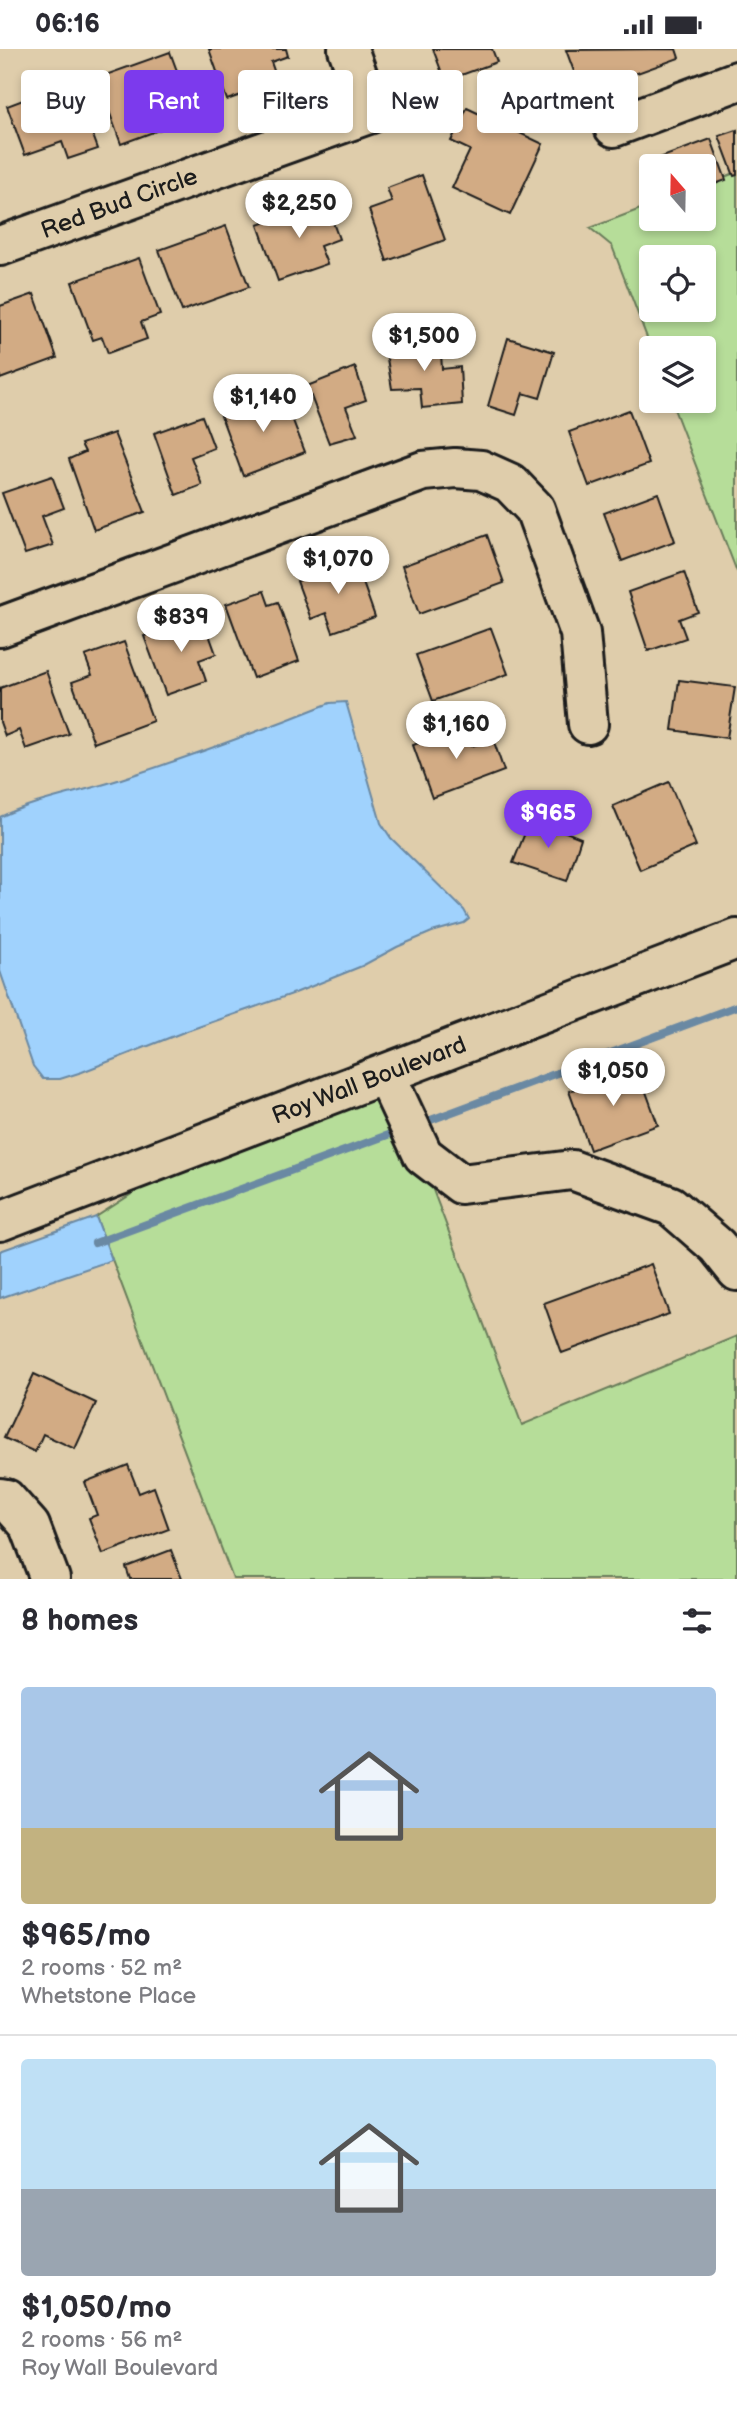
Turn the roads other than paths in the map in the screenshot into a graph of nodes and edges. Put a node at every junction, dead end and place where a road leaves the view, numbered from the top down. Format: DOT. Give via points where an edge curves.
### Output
graph roads {
  1 [pos="348,49"];
  2 [pos="737,81"];
  3 [pos="638,118"];
  4 [pos="0,246"];
  5 [pos="0,627"];
  6 [pos="588,724"];
  7 [pos="737,939"];
  8 [pos="384,1074"];
  9 [pos="0,1221"];
  10 [pos="730,1253"];
  11 [pos="0,1498"];
  12 [pos="50,1579"];
  1 -- 4 [label="street, Red Bud Circle" via="372,113"];
  2 -- 3 [label="street"];
  5 -- 6 [label="street" via="423,471 481,470 510,483 535,509 580,633"];
  7 -- 8 [label="street, Roy Wall Boulevard"];
  8 -- 9 [label="street, Roy Wall Boulevard"];
  8 -- 10 [label="street" via="423,1155 461,1184 572,1170 671,1206"];
  11 -- 12 [label="street" via="30,1526"];
}
